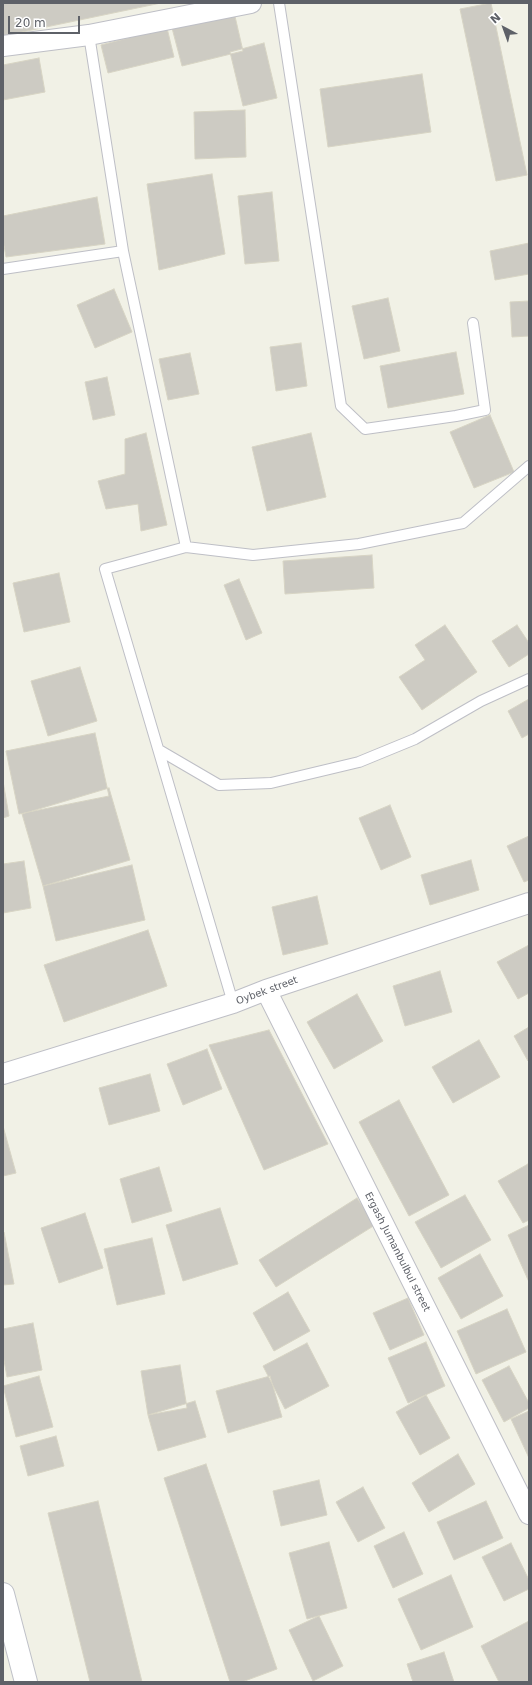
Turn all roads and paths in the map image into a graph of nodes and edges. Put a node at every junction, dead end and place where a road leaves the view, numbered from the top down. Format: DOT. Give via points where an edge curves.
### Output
graph roads {
  1 [pos="251,3"];
  2 [pos="279,3"];
  3 [pos="90,35"];
  4 [pos="3,46"];
  5 [pos="123,251"];
  6 [pos="3,269"];
  7 [pos="473,323"];
  8 [pos="529,466"];
  9 [pos="186,547"];
  10 [pos="529,679"];
  11 [pos="159,750"];
  12 [pos="529,903"];
  13 [pos="266,990"];
  14 [pos="233,1003"];
  15 [pos="3,1074"];
  16 [pos="529,1514"];
  17 [pos="3,1594"];
  18 [pos="26,1682"];
  1 -- 3 [label="street"];
  2 -- 7 [label="lane" via="341,406 365,429 486,410"];
  3 -- 4 [label="street"];
  3 -- 5 [label="lane"];
  5 -- 6 [label="lane"];
  5 -- 9 [label="lane"];
  8 -- 9 [label="lane" via="463,523 359,544 253,555"];
  9 -- 11 [label="lane" via="105,568"];
  10 -- 11 [label="lane" via="481,701 415,739 366,760 271,783 218,785"];
  11 -- 14 [label="lane"];
  12 -- 13 [label="street, Oybek street"];
  13 -- 14 [label="street, Oybek street"];
  13 -- 16 [label="street, Ergash Jumanbulbul street"];
  14 -- 15 [label="street, Oybek street"];
  17 -- 18 [label="street"];
}
